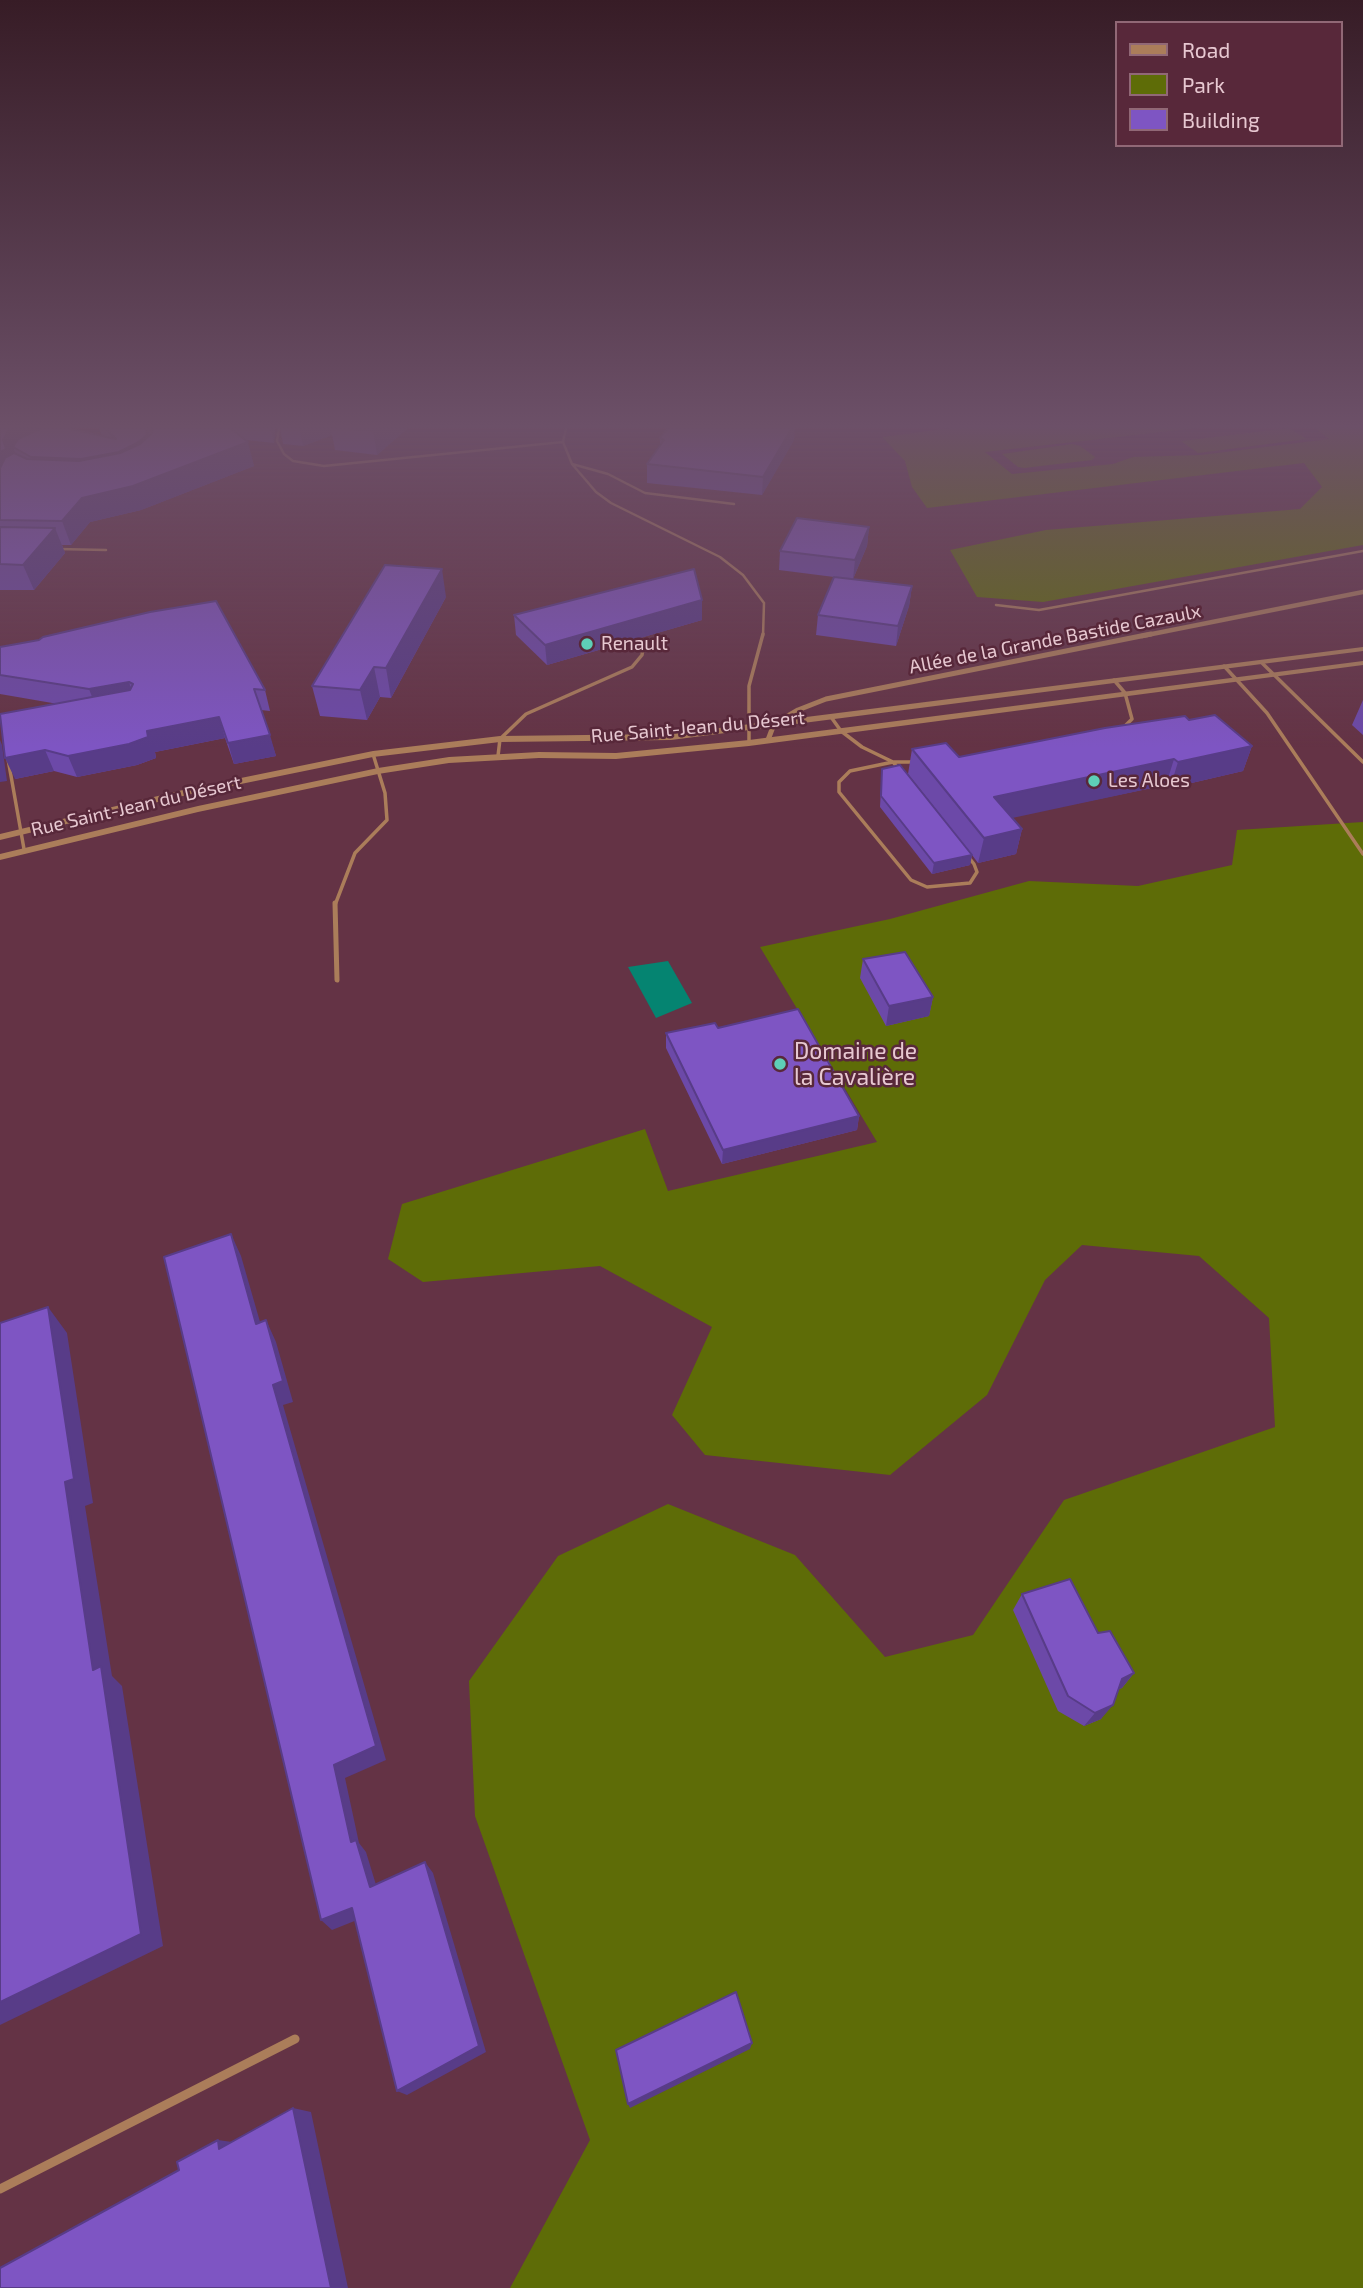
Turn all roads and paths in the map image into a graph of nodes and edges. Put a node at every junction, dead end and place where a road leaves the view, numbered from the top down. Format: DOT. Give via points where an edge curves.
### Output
graph roads {
  1 [pos="675,535"];
  2 [pos="53,549"];
  3 [pos="106,550"];
  4 [pos="1363,551"];
  5 [pos="1363,592"];
  6 [pos="996,605"];
  7 [pos="644,643"];
  8 [pos="1363,649"];
  9 [pos="1261,662"];
  10 [pos="1363,663"];
  11 [pos="1224,666"];
  12 [pos="1276,675"];
  13 [pos="1114,680"];
  14 [pos="1237,680"];
  15 [pos="1125,694"];
  16 [pos="831,717"];
  17 [pos="774,724"];
  18 [pos="749,727"];
  19 [pos="841,730"];
  20 [pos="1114,732"];
  21 [pos="500,739"];
  22 [pos="768,740"];
  23 [pos="749,743"];
  24 [pos="373,754"];
  25 [pos="498,756"];
  26 [pos="8,758"];
  27 [pos="893,762"];
  28 [pos="916,762"];
  29 [pos="1363,762"];
  30 [pos="378,771"];
  31 [pos="20,831"];
  32 [pos="0,837"];
  33 [pos="1360,847"];
  34 [pos="24,849"];
  35 [pos="1363,854"];
  36 [pos="0,856"];
  37 [pos="337,980"];
  38 [pos="295,2039"];
  39 [pos="0,2189"];
  1 -- 18 [label="lane" via="720,557 743,575 764,603 763,638 750,686"];
  2 -- 3 [label="lane"];
  4 -- 6 [label="lane" via="1039,610"];
  5 -- 17 [label="street, Allée de la Grande Bastide Cazaulx" via="826,699"];
  7 -- 21 [label="lane" via="642,655 632,667 526,714"];
  8 -- 9 [label="street, Rue Saint-Jean du Désert"];
  9 -- 11 [label="street, Rue Saint-Jean du Désert"];
  9 -- 12 [label="lane"];
  10 -- 12 [label="street, Rue Saint-Jean du Désert"];
  11 -- 13 [label="street, Rue Saint-Jean du Désert"];
  11 -- 14 [label="lane"];
  12 -- 14 [label="street, Rue Saint-Jean du Désert"];
  12 -- 29 [label="lane"];
  13 -- 15 [label="lane"];
  13 -- 16 [label="street, Rue Saint-Jean du Désert"];
  14 -- 15 [label="street, Rue Saint-Jean du Désert"];
  14 -- 33 [label="lane" via="1267,713"];
  15 -- 19 [label="street, Rue Saint-Jean du Désert"];
  15 -- 20 [label="lane" via="1132,719"];
  16 -- 17 [label="street, Rue Saint-Jean du Désert"];
  16 -- 19 [label="lane"];
  17 -- 18 [label="street, Rue Saint-Jean du Désert"];
  17 -- 22 [label="street"];
  18 -- 21 [label="street, Rue Saint-Jean du Désert" via="658,737"];
  18 -- 23 [label="lane"];
  19 -- 22 [label="street, Rue Saint-Jean du Désert"];
  19 -- 27 [label="lane"];
  21 -- 24 [label="street, Rue Saint-Jean du Désert"];
  21 -- 25 [label="lane"];
  22 -- 23 [label="street, Rue Saint-Jean du Désert"];
  23 -- 25 [label="street, Rue Saint-Jean du Désert" via="616,756"];
  24 -- 30 [label="lane"];
  24 -- 31 [label="street, Rue Saint-Jean du Désert"];
  25 -- 30 [label="street, Rue Saint-Jean du Désert"];
  26 -- 31 [label="lane"];
  27 -- 27 [label="lane" via="850,771 839,782 839,792 911,880 927,887 970,883 977,872 974,864"];
  27 -- 28 [label="lane"];
  30 -- 34 [label="street, Rue Saint-Jean du Désert"];
  30 -- 37 [label="lane" via="387,820 355,852 335,904"];
  31 -- 32 [label="street, Rue Saint-Jean du Désert"];
  31 -- 34 [label="lane"];
  33 -- 35 [label="lane"];
  34 -- 36 [label="street, Rue Saint-Jean du Désert"];
  38 -- 39 [label="lane"];
}
